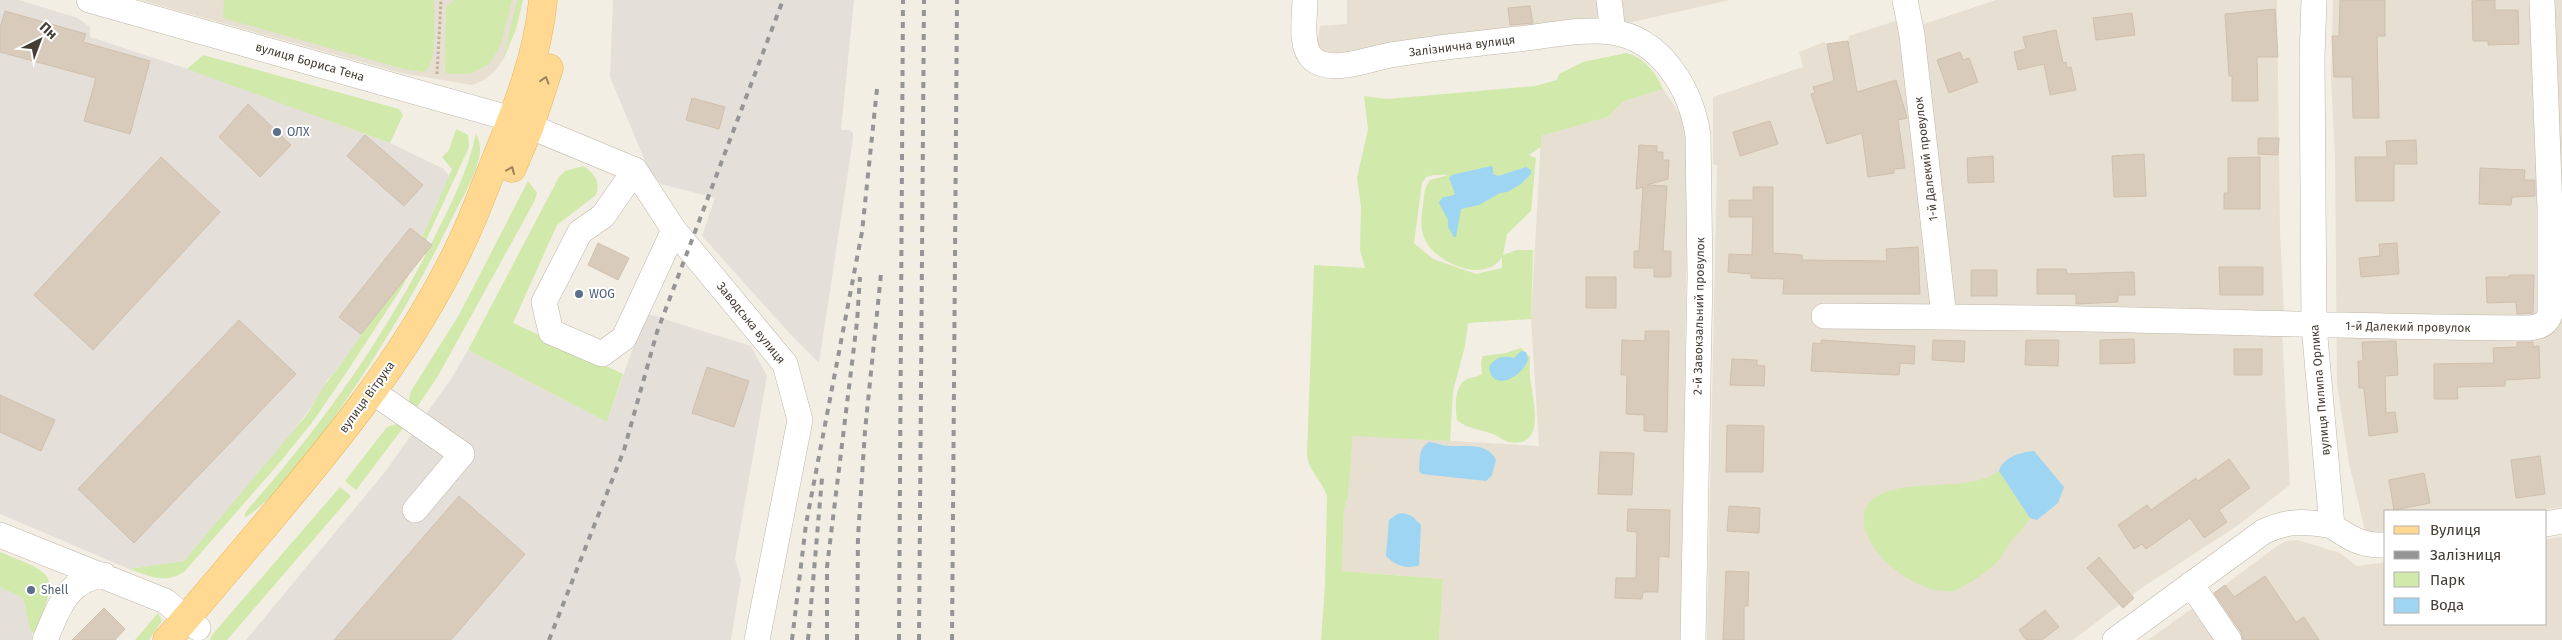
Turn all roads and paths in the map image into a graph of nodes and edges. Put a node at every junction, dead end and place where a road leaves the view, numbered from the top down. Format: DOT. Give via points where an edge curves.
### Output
graph roads {
  1 [pos="89,0"];
  2 [pos="441,0"];
  3 [pos="543,0"];
  4 [pos="560,0"];
  5 [pos="1305,0"];
  6 [pos="1609,0"];
  7 [pos="1905,0"];
  8 [pos="2314,0"];
  9 [pos="2542,0"];
  10 [pos="1613,32"];
  11 [pos="437,77"];
  12 [pos="521,122"];
  13 [pos="635,170"];
  14 [pos="674,230"];
  15 [pos="1824,316"];
  16 [pos="1944,318"];
  17 [pos="2314,326"];
  18 [pos="379,397"];
  19 [pos="415,510"];
  20 [pos="2562,521"];
  21 [pos="2547,524"];
  22 [pos="2332,526"];
  23 [pos="0,535"];
  24 [pos="2384,545"];
  25 [pos="104,575"];
  26 [pos="2191,584"];
  27 [pos="182,633"];
  28 [pos="45,640"];
  29 [pos="757,640"];
  30 [pos="1693,640"];
  31 [pos="2115,640"];
  32 [pos="2229,640"];
  1 -- 12 [label="street, вулиця Бориса Тена"];
  2 -- 11 [label="path"];
  3 -- 12 [label="main road"];
  12 -- 4 [label="main road, one-way" via="548,73"];
  5 -- 10 [label="street, Залізнична вулиця" via="1306,50 1313,59 1324,64 1338,65 1497,41"];
  6 -- 10 [label="street"];
  7 -- 16 [label="street, 1-й Далекий провулок" via="1912,35"];
  8 -- 17 [label="street, вулиця Пилипа Орлика"];
  9 -- 17 [label="street, 1-й Далекий провулок" via="2550,208 2549,320 2530,328"];
  10 -- 30 [label="street, 2-й Завокзальний провулок" via="1635,39 1656,53 1672,70 1692,107 1698,135 1700,276"];
  12 -- 13 [label="street"];
  12 -- 18 [label="main road, вулиця Вітрука" via="475,254 431,332"];
  13 -- 14 [label="street, Заводська вулиця"];
  13 -- 14 [label="street" via="603,216 580,232 544,302 551,332 602,354 624,338"];
  14 -- 29 [label="street, Заводська вулиця" via="785,364 800,420"];
  15 -- 16 [label="street, 1-й Далекий провулок"];
  16 -- 17 [label="street, 1-й Далекий провулок" via="2122,318"];
  17 -- 22 [label="street, вулиця Пилипа Орлика"];
  18 -- 19 [label="street" via="462,454"];
  18 -- 27 [label="main road, вулиця Вітрука" via="333,470"];
  20 -- 21 [label="street"];
  22 -- 24 [label="street" via="2369,546"];
  22 -- 26 [label="street" via="2306,521 2280,524 2263,532"];
  23 -- 25 [label="street"];
  25 -- 27 [label="street" via="165,601"];
  25 -- 28 [label="street" via="80,581 69,592"];
  26 -- 31 [label="street"];
  26 -- 32 [label="street"];
}
